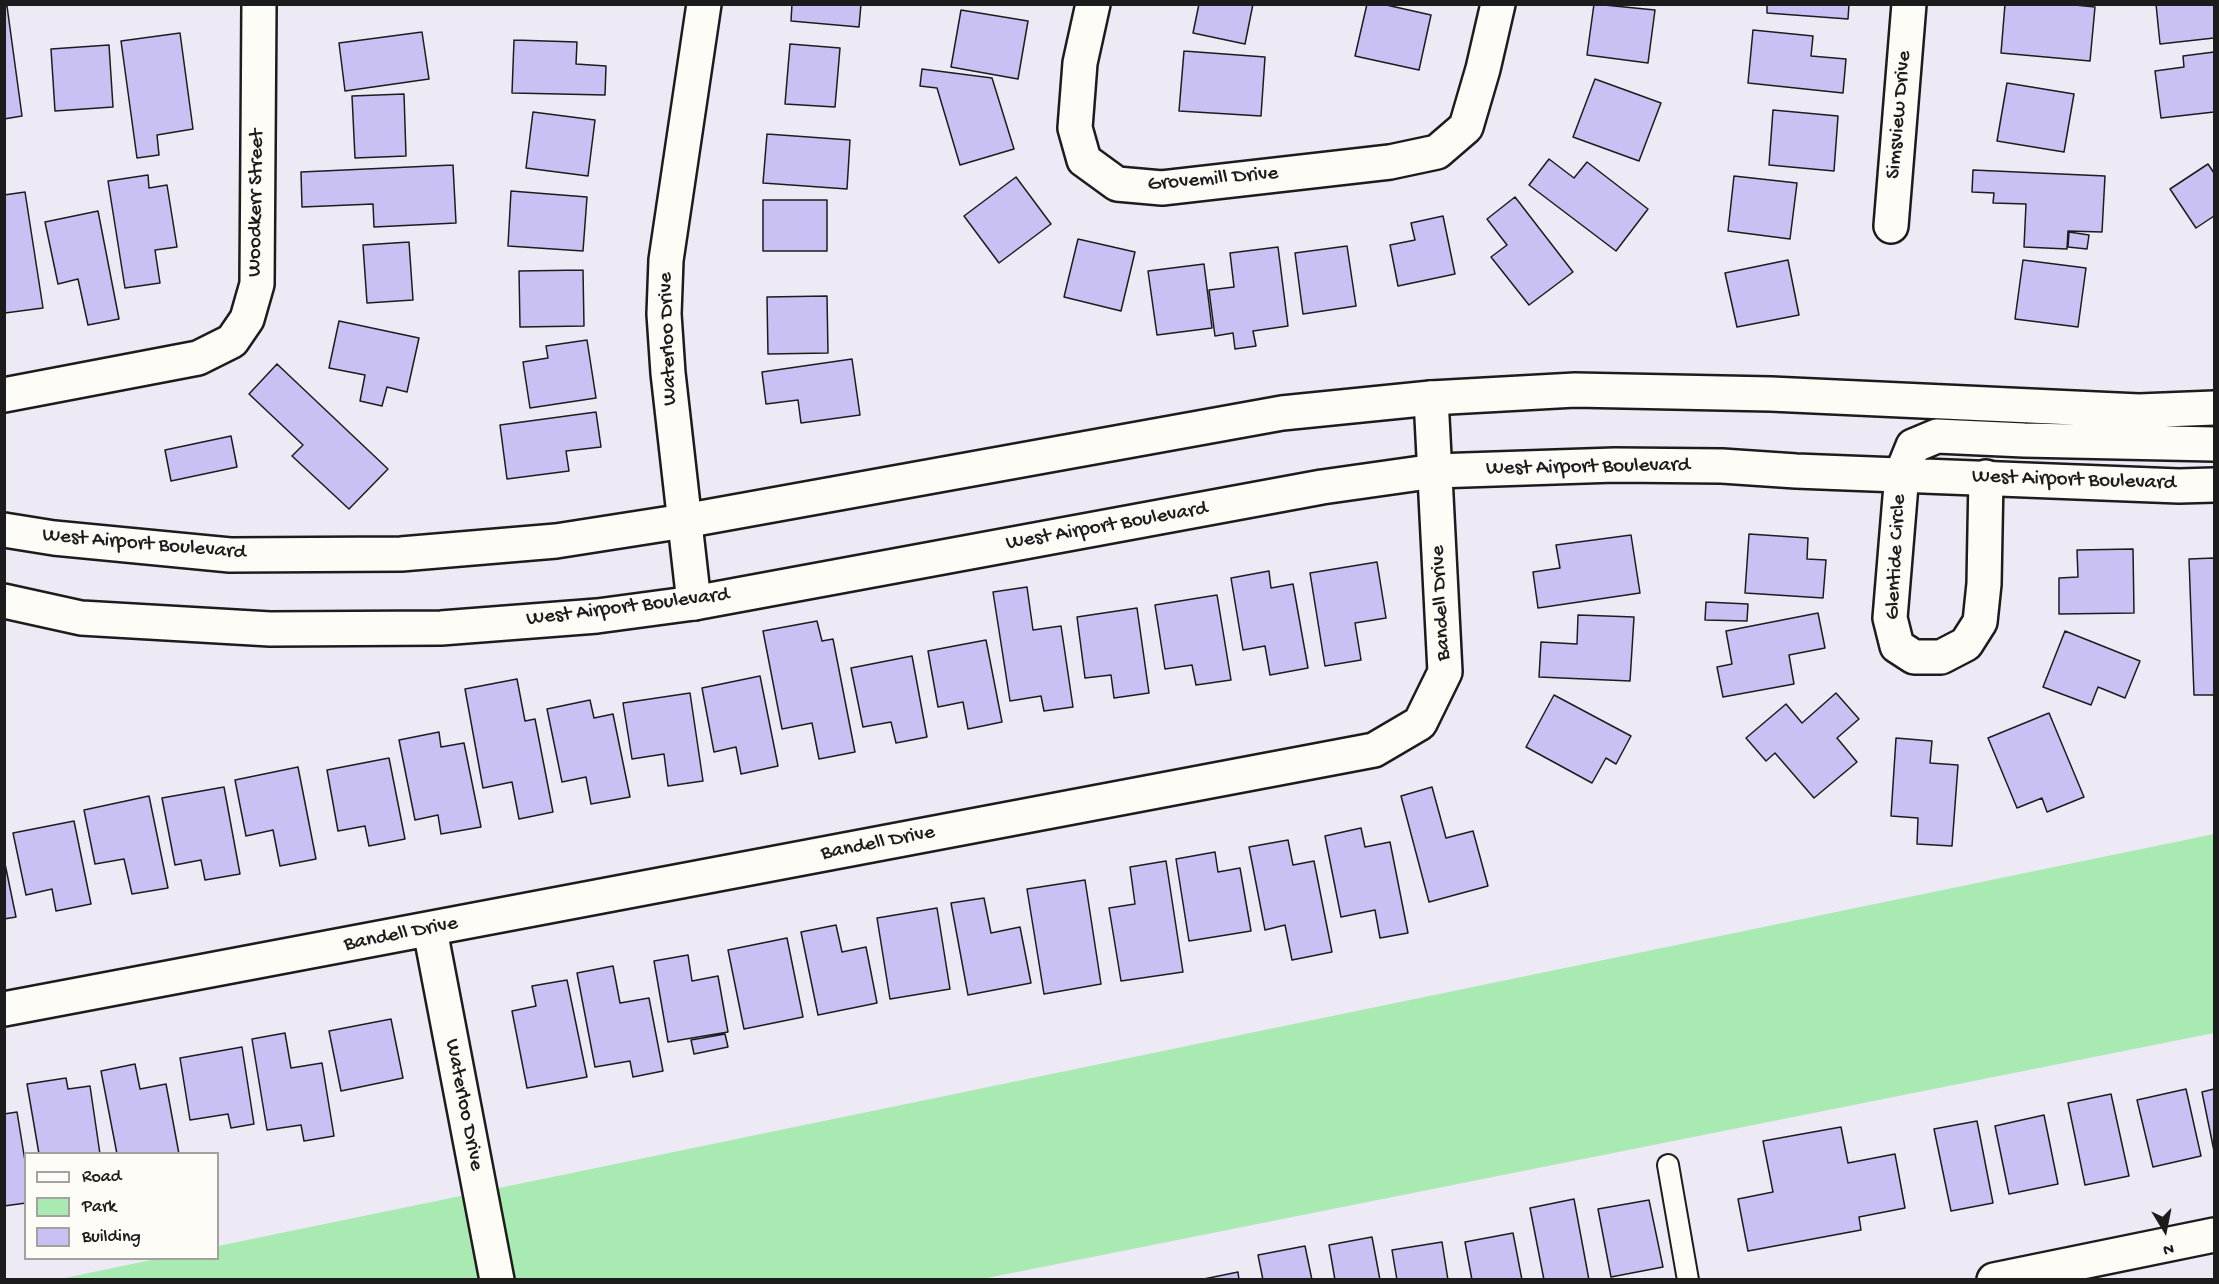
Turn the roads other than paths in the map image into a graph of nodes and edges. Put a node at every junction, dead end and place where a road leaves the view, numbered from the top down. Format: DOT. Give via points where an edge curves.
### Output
graph roads {
  1 [pos="260,4"];
  2 [pos="704,4"];
  3 [pos="1093,4"];
  4 [pos="1498,4"];
  5 [pos="1909,4"];
  6 [pos="1891,226"];
  7 [pos="4,395"];
  8 [pos="1431,398"];
  9 [pos="2214,408"];
  10 [pos="2214,444"];
  11 [pos="1435,471"];
  12 [pos="1902,473"];
  13 [pos="1986,477"];
  14 [pos="2214,484"];
  15 [pos="684,521"];
  16 [pos="4,530"];
  17 [pos="4,601"];
  18 [pos="694,603"];
  19 [pos="429,930"];
  20 [pos="4,1009"];
  21 [pos="1668,1165"];
  22 [pos="2214,1235"];
  23 [pos="497,1280"];
  24 [pos="1688,1280"];
  25 [pos="1994,1280"];
  1 -- 7 [label="street, Woodkerr Street" via="257,284 247,319 232,341 198,358"];
  2 -- 15 [label="street, Waterloo Drive" via="666,260 668,373"];
  3 -- 4 [label="street, Grovemill Drive" via="1080,63 1075,128 1084,160 1117,184 1162,188 1390,162 1437,152 1466,127"];
  5 -- 6 [label="street, Simsview Drive"];
  8 -- 9 [label="street, West Airport Boulevard" via="1575,390 1658,391 2139,411"];
  8 -- 11 [label="street, Bandell Drive"];
  8 -- 15 [label="street, West Airport Boulevard" via="1282,413"];
  10 -- 12 [label="street, Glentide Circle" via="1937,436 1913,446"];
  11 -- 12 [label="street, West Airport Boulevard" via="1626,465"];
  11 -- 18 [label="street, West Airport Boulevard" via="1322,487"];
  11 -- 19 [label="street, Bandell Drive" via="1445,672 1420,723 1374,750"];
  12 -- 13 [label="street, West Airport Boulevard"];
  12 -- 13 [label="street, Glentide Circle" via="1890,618 1897,646 1914,657 1941,657 1958,649 1966,644 1980,622"];
  13 -- 14 [label="street, West Airport Boulevard" via="2180,486"];
  15 -- 16 [label="street, West Airport Boulevard" via="556,541 389,554 230,555"];
  15 -- 18 [label="street, Waterloo Drive"];
  17 -- 18 [label="street, West Airport Boulevard" via="81,618 270,630 441,628 597,616"];
  19 -- 20 [label="street, Bandell Drive"];
  19 -- 23 [label="street, Waterloo Drive"];
  21 -- 24 [label="lane"];
  22 -- 25 [label="street"];
}
